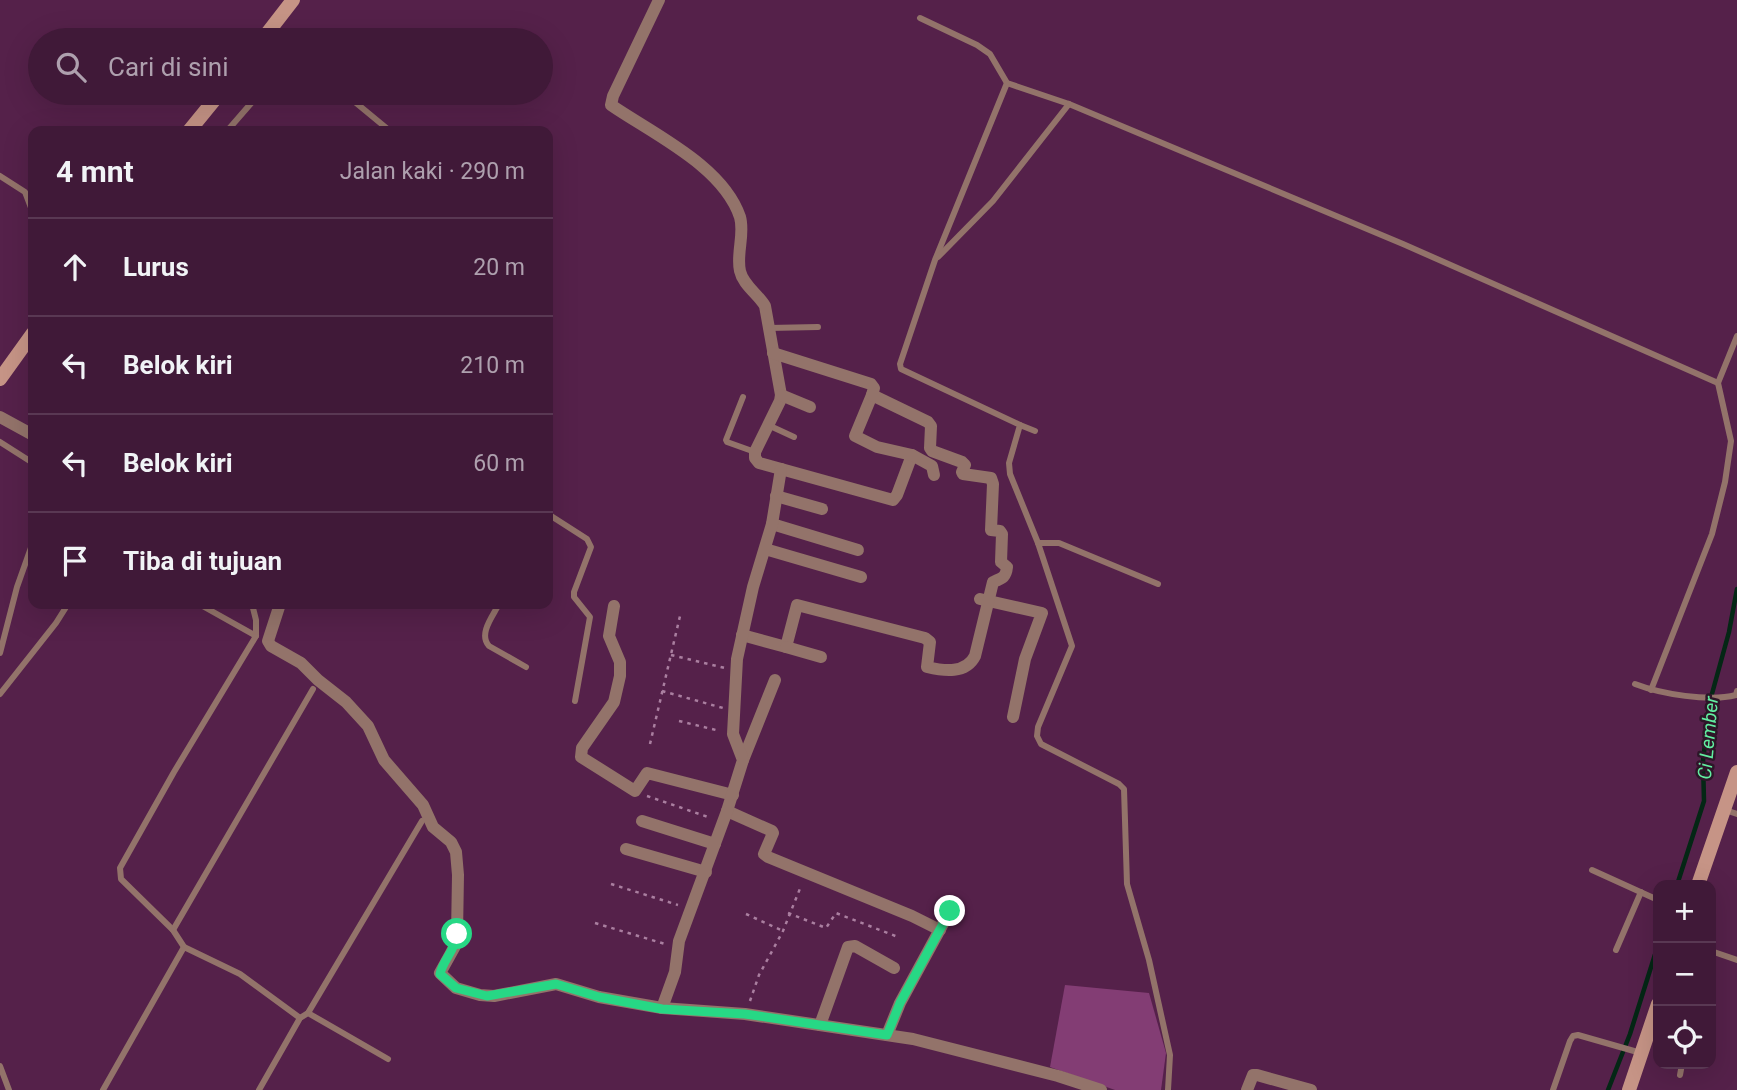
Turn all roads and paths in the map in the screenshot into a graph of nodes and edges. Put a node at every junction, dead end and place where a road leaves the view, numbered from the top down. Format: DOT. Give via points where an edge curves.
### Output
graph roads {
  1 [pos="293,0"];
  2 [pos="659,0"];
  3 [pos="920,18"];
  4 [pos="271,28"];
  5 [pos="1007,83"];
  6 [pos="1069,104"];
  7 [pos="210,105"];
  8 [pos="250,105"];
  9 [pos="359,105"];
  10 [pos="193,126"];
  11 [pos="231,126"];
  12 [pos="384,126"];
  13 [pos="0,176"];
  14 [pos="28,200"];
  15 [pos="935,260"];
  16 [pos="818,327"];
  17 [pos="769,328"];
  18 [pos="1737,336"];
  19 [pos="28,340"];
  20 [pos="773,353"];
  21 [pos="0,379"];
  22 [pos="1718,383"];
  23 [pos="781,394"];
  24 [pos="872,395"];
  25 [pos="743,397"];
  26 [pos="810,407"];
  27 [pos="0,417"];
  28 [pos="768,425"];
  29 [pos="1020,425"];
  30 [pos="1035,431"];
  31 [pos="28,432"];
  32 [pos="794,437"];
  33 [pos="0,442"];
  34 [pos="755,452"];
  35 [pos="912,455"];
  36 [pos="28,460"];
  37 [pos="781,469"];
  38 [pos="934,475"];
  39 [pos="776,496"];
  40 [pos="822,509"];
  41 [pos="553,517"];
  42 [pos="772,524"];
  43 [pos="1038,543"];
  44 [pos="765,549"];
  45 [pos="858,550"];
  46 [pos="28,556"];
  47 [pos="861,577"];
  48 [pos="1158,584"];
  49 [pos="984,600"];
  50 [pos="614,606"];
  51 [pos="65,609"];
  52 [pos="208,609"];
  53 [pos="253,609"];
  54 [pos="278,609"];
  55 [pos="496,609"];
  56 [pos="680,616"];
  57 [pos="742,635"];
  58 [pos="256,636"];
  59 [pos="786,647"];
  60 [pos="0,653"];
  61 [pos="671,655"];
  62 [pos="821,657"];
  63 [pos="526,667"];
  64 [pos="736,671"];
  65 [pos="775,680"];
  66 [pos="1635,684"];
  67 [pos="313,689"];
  68 [pos="1651,690"];
  69 [pos="662,691"];
  70 [pos="1737,691"];
  71 [pos="0,694"];
  72 [pos="575,701"];
  73 [pos="733,711"];
  74 [pos="1013,717"];
  75 [pos="679,721"];
  76 [pos="733,734"];
  77 [pos="650,744"];
  78 [pos="743,760"];
  79 [pos="1737,772"];
  80 [pos="635,791"];
  81 [pos="733,795"];
  82 [pos="1732,806"];
  83 [pos="725,817"];
  84 [pos="422,821"];
  85 [pos="642,821"];
  86 [pos="715,844"];
  87 [pos="626,849"];
  88 [pos="1592,870"];
  89 [pos="706,872"];
  90 [pos="806,873"];
  91 [pos="1701,880"];
  92 [pos="611,884"];
  93 [pos="1641,892"];
  94 [pos="1653,898"];
  95 [pos="690,909"];
  96 [pos="950,911"];
  97 [pos="789,913"];
  98 [pos="746,915"];
  99 [pos="595,923"];
  100 [pos="173,930"];
  101 [pos="940,930"];
  102 [pos="783,931"];
  103 [pos="898,937"];
  104 [pos="184,947"];
  105 [pos="677,948"];
  106 [pos="1616,950"];
  107 [pos="1716,953"];
  108 [pos="1737,960"];
  109 [pos="894,968"];
  110 [pos="1657,1006"];
  111 [pos="662,1009"];
  112 [pos="308,1013"];
  113 [pos="745,1014"];
  114 [pos="300,1018"];
  115 [pos="820,1025"];
  116 [pos="887,1035"];
  117 [pos="1636,1051"];
  118 [pos="388,1059"];
  119 [pos="0,1066"];
  120 [pos="1681,1069"];
  121 [pos="1680,1075"];
  122 [pos="1071,1085"];
  123 [pos="9,1090"];
  124 [pos="103,1090"];
  125 [pos="259,1090"];
  126 [pos="1101,1090"];
  127 [pos="1168,1090"];
  128 [pos="1247,1090"];
  129 [pos="1311,1090"];
  130 [pos="1553,1090"];
  131 [pos="1629,1090"];
  1 -- 4 [label="main road"];
  2 -- 17 [label="street" via="611,105 720,183 740,216 740,269 765,306"];
  3 -- 5 [label="lane" via="990,54"];
  5 -- 6 [label="lane"];
  5 -- 15 [label="lane"];
  6 -- 15 [label="lane" via="992,201"];
  6 -- 22 [label="lane" via="1404,244"];
  7 -- 10 [label="main road"];
  8 -- 11 [label="lane"];
  9 -- 12 [label="lane"];
  13 -- 14 [label="lane" via="25,192"];
  15 -- 29 [label="lane" via="901,369"];
  16 -- 17 [label="lane"];
  17 -- 20 [label="street"];
  18 -- 22 [label="lane"];
  19 -- 21 [label="main road"];
  20 -- 23 [label="street"];
  20 -- 24 [label="street" via="872,384"];
  22 -- 68 [label="lane" via="1731,441 1725,482 1712,534"];
  23 -- 26 [label="street"];
  23 -- 28 [label="street"];
  24 -- 35 [label="street" via="855,436"];
  24 -- 49 [label="street" via="928,422 930,448 962,462 963,474 991,478 991,530 1001,532 1001,562 1007,567 1004,578 993,582"];
  25 -- 34 [label="lane" via="726,440"];
  27 -- 31 [label="street"];
  28 -- 32 [label="lane"];
  28 -- 34 [label="street"];
  29 -- 30 [label="lane"];
  29 -- 43 [label="lane" via="1010,474"];
  33 -- 36 [label="lane"];
  34 -- 37 [label="street" via="759,463"];
  35 -- 37 [label="street" via="893,500"];
  35 -- 38 [label="street" via="932,466"];
  37 -- 39 [label="street"];
  39 -- 40 [label="street"];
  39 -- 42 [label="street"];
  41 -- 72 [label="lane" via="587,539 591,547 574,592 590,617"];
  42 -- 44 [label="street"];
  42 -- 45 [label="street"];
  43 -- 48 [label="lane" via="1059,543"];
  43 -- 127 [label="lane" via="1072,646 1037,736 1041,744 1124,789 1127,884 1170,1055"];
  44 -- 47 [label="street"];
  44 -- 57 [label="street"];
  46 -- 60 [label="lane"];
  49 -- 59 [label="street" via="975,656 957,670 927,667 930,642 925,638 797,605"];
  49 -- 74 [label="street" via="1042,614 1025,659"];
  50 -- 80 [label="street" via="610,636 620,662 616,695 580,753"];
  51 -- 71 [label="lane"];
  52 -- 58 [label="lane"];
  53 -- 58 [label="lane"];
  54 -- 111 [label="street" via="268,634 271,646 301,663 361,718 384,760 456,852 457,934 441,975 456,988 487,996 556,984"];
  55 -- 63 [label="lane" via="485,641"];
  56 -- 61 [label="path"];
  57 -- 59 [label="street"];
  57 -- 64 [label="street"];
  58 -- 100 [label="lane" via="121,864 121,879"];
  59 -- 62 [label="street"];
  61 -- 64 [label="path"];
  61 -- 69 [label="path"];
  64 -- 73 [label="street"];
  65 -- 78 [label="street"];
  66 -- 68 [label="lane"];
  67 -- 100 [label="lane"];
  68 -- 70 [label="lane" via="1701,699 1736,695"];
  69 -- 73 [label="path"];
  69 -- 77 [label="path"];
  73 -- 76 [label="street"];
  75 -- 76 [label="path"];
  76 -- 78 [label="street"];
  78 -- 81 [label="street"];
  79 -- 82 [label="main road"];
  80 -- 81 [label="street" via="647,773"];
  80 -- 83 [label="path"];
  81 -- 83 [label="street"];
  82 -- 91 [label="main road"];
  83 -- 86 [label="street"];
  83 -- 90 [label="street" via="772,831 764,854"];
  84 -- 112 [label="lane"];
  85 -- 86 [label="street"];
  86 -- 89 [label="street"];
  87 -- 89 [label="street"];
  88 -- 93 [label="lane"];
  89 -- 95 [label="street"];
  90 -- 97 [label="path"];
  90 -- 101 [label="street"];
  92 -- 95 [label="path"];
  93 -- 94 [label="lane"];
  93 -- 106 [label="lane"];
  95 -- 105 [label="street"];
  96 -- 101 [label="street"];
  97 -- 102 [label="path"];
  97 -- 103 [label="path" via="826,928 836,913"];
  98 -- 102 [label="path"];
  99 -- 105 [label="path"];
  100 -- 104 [label="lane"];
  101 -- 116 [label="street"];
  102 -- 113 [label="path" via="759,975"];
  104 -- 114 [label="lane" via="240,974"];
  104 -- 124 [label="lane"];
  105 -- 111 [label="street" via="675,972"];
  107 -- 108 [label="lane"];
  109 -- 115 [label="street" via="855,946 848,947"];
  110 -- 117 [label="main road"];
  111 -- 113 [label="street"];
  112 -- 114 [label="lane"];
  112 -- 118 [label="lane"];
  113 -- 115 [label="street"];
  114 -- 125 [label="lane"];
  115 -- 116 [label="street"];
  116 -- 122 [label="street"];
  117 -- 130 [label="lane" via="1573,1036"];
  117 -- 131 [label="main road"];
  119 -- 123 [label="lane"];
  120 -- 121 [label="lane"];
  122 -- 126 [label="street"];
  128 -- 129 [label="street" via="1257,1074"];
}
